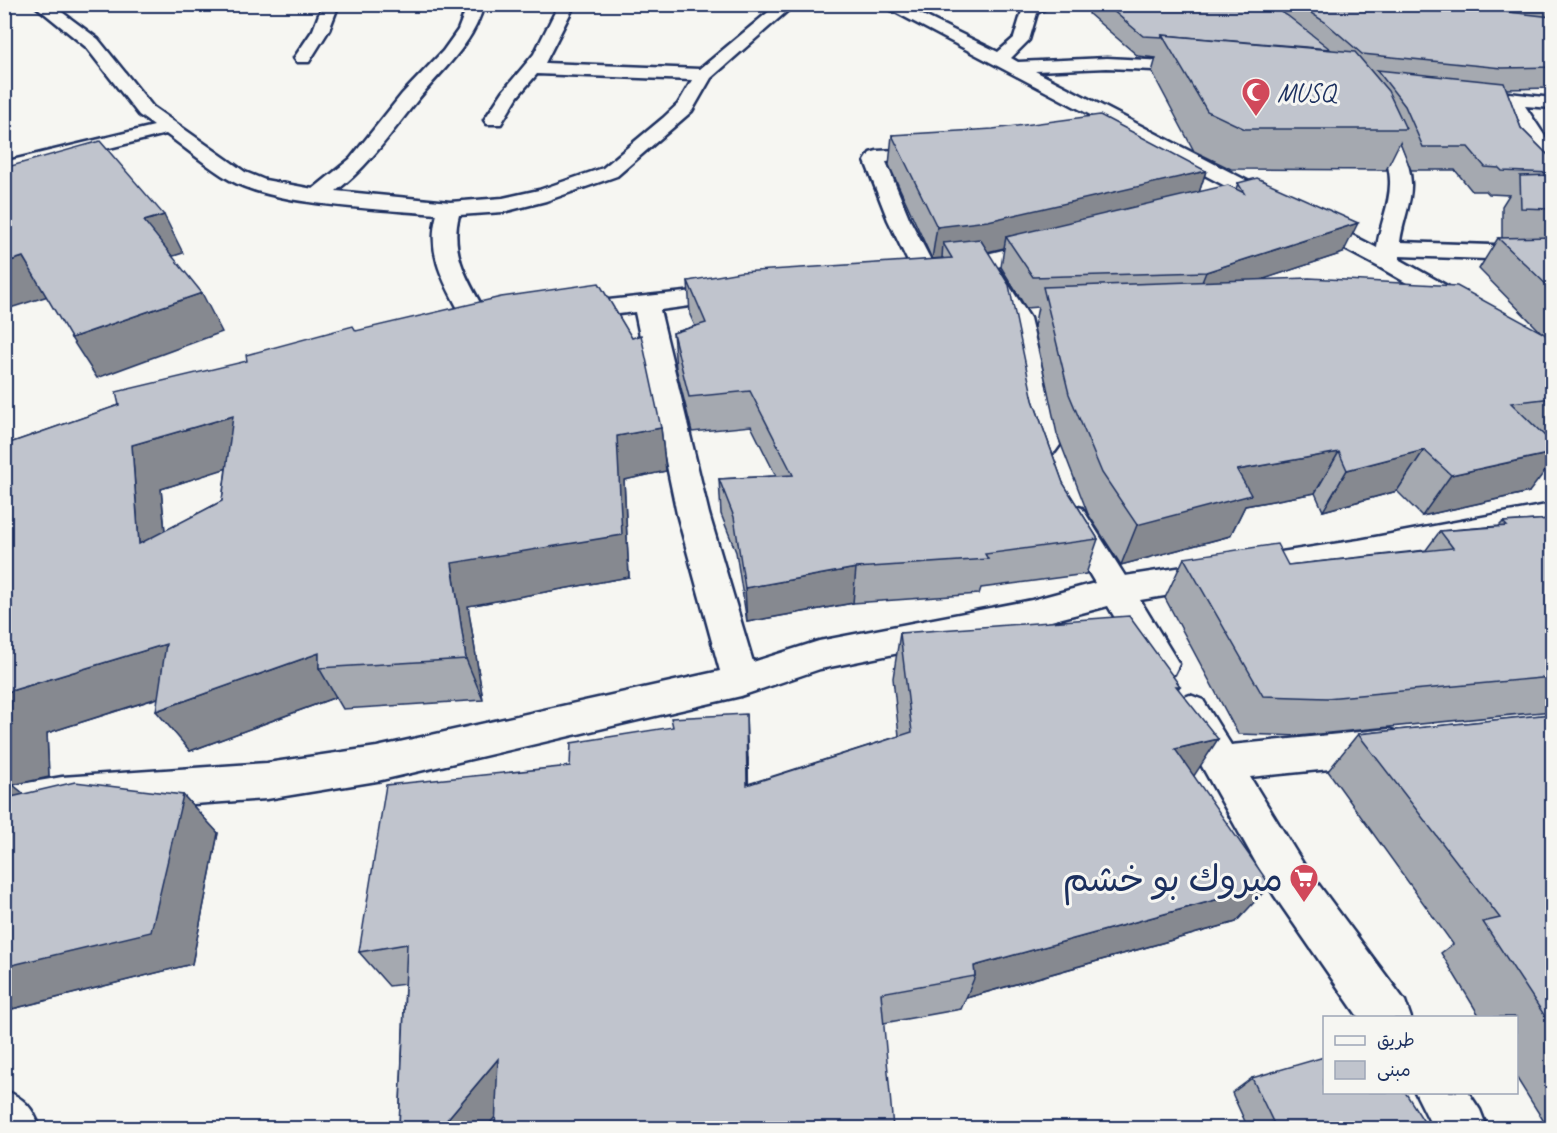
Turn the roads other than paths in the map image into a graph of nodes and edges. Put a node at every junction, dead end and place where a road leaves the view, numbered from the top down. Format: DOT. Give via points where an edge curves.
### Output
graph roads {
  1 [pos="40,4"];
  2 [pos="331,4"];
  3 [pos="476,4"];
  4 [pos="567,4"];
  5 [pos="788,4"];
  6 [pos="886,4"];
  7 [pos="1046,4"];
  8 [pos="303,58"];
  9 [pos="1007,63"];
  10 [pos="531,68"];
  11 [pos="1214,68"];
  12 [pos="704,75"];
  13 [pos="1444,92"];
  14 [pos="1359,98"];
  15 [pos="1511,99"];
  16 [pos="1552,103"];
  17 [pos="494,120"];
  18 [pos="1123,125"];
  19 [pos="169,128"];
  20 [pos="1092,130"];
  21 [pos="959,153"];
  22 [pos="1552,161"];
  23 [pos="4,168"];
  24 [pos="317,196"];
  25 [pos="1257,196"];
  26 [pos="1222,204"];
  27 [pos="450,209"];
  28 [pos="1074,240"];
  29 [pos="1552,254"];
  30 [pos="1388,255"];
  31 [pos="983,262"];
  32 [pos="761,290"];
  33 [pos="1434,290"];
  34 [pos="1406,297"];
  35 [pos="646,304"];
  36 [pos="545,315"];
  37 [pos="1484,316"];
  38 [pos="479,324"];
  39 [pos="1552,515"];
  40 [pos="1114,591"];
  41 [pos="741,681"];
  42 [pos="1422,742"];
  43 [pos="1220,763"];
  44 [pos="4,805"];
  45 [pos="1387,1016"];
  46 [pos="1440,1094"];
  47 [pos="4,1114"];
  48 [pos="15,1128"];
  49 [pos="1462,1128"];
  1 -- 19 [label="street" via="81,32 146,111"];
  2 -- 8 [label="street" via="321,30"];
  3 -- 24 [label="street" via="458,43 390,126 356,165"];
  4 -- 10 [label="street" via="542,56"];
  5 -- 12 [label="street"];
  6 -- 9 [label="street"];
  7 -- 9 [label="street" via="1029,11 1022,40"];
  9 -- 11 [label="street" via="1107,62"];
  9 -- 18 [label="street"];
  10 -- 12 [label="street"];
  10 -- 17 [label="street"];
  12 -- 27 [label="street" via="685,107 610,171 546,195 503,205"];
  13 -- 15 [label="street"];
  14 -- 30 [label="street" via="1384,130 1397,162 1401,184"];
  15 -- 16 [label="street"];
  15 -- 22 [label="street"];
  18 -- 20 [label="street"];
  18 -- 25 [label="street"];
  19 -- 23 [label="street"];
  19 -- 24 [label="street" via="238,176 260,185"];
  21 -- 31 [label="street" via="885,156 874,161 899,220 913,271"];
  24 -- 27 [label="street"];
  25 -- 26 [label="street"];
  25 -- 30 [label="street"];
  27 -- 38 [label="street" via="442,245 447,264"];
  28 -- 31 [label="street"];
  29 -- 30 [label="street"];
  30 -- 33 [label="street"];
  31 -- 40 [label="street" via="1029,317 1041,435 1071,517"];
  32 -- 35 [label="street"];
  33 -- 34 [label="street"];
  33 -- 37 [label="street"];
  35 -- 36 [label="street"];
  35 -- 41 [label="street" via="693,514"];
  39 -- 40 [label="street" via="1359,552"];
  40 -- 41 [label="street" via="1032,613 819,655"];
  40 -- 43 [label="street"];
  41 -- 44 [label="street" via="388,762 299,778 62,795"];
  42 -- 43 [label="street"];
  43 -- 45 [label="street" via="1289,880"];
  46 -- 49 [label="street"];
  47 -- 48 [label="street"];
}
